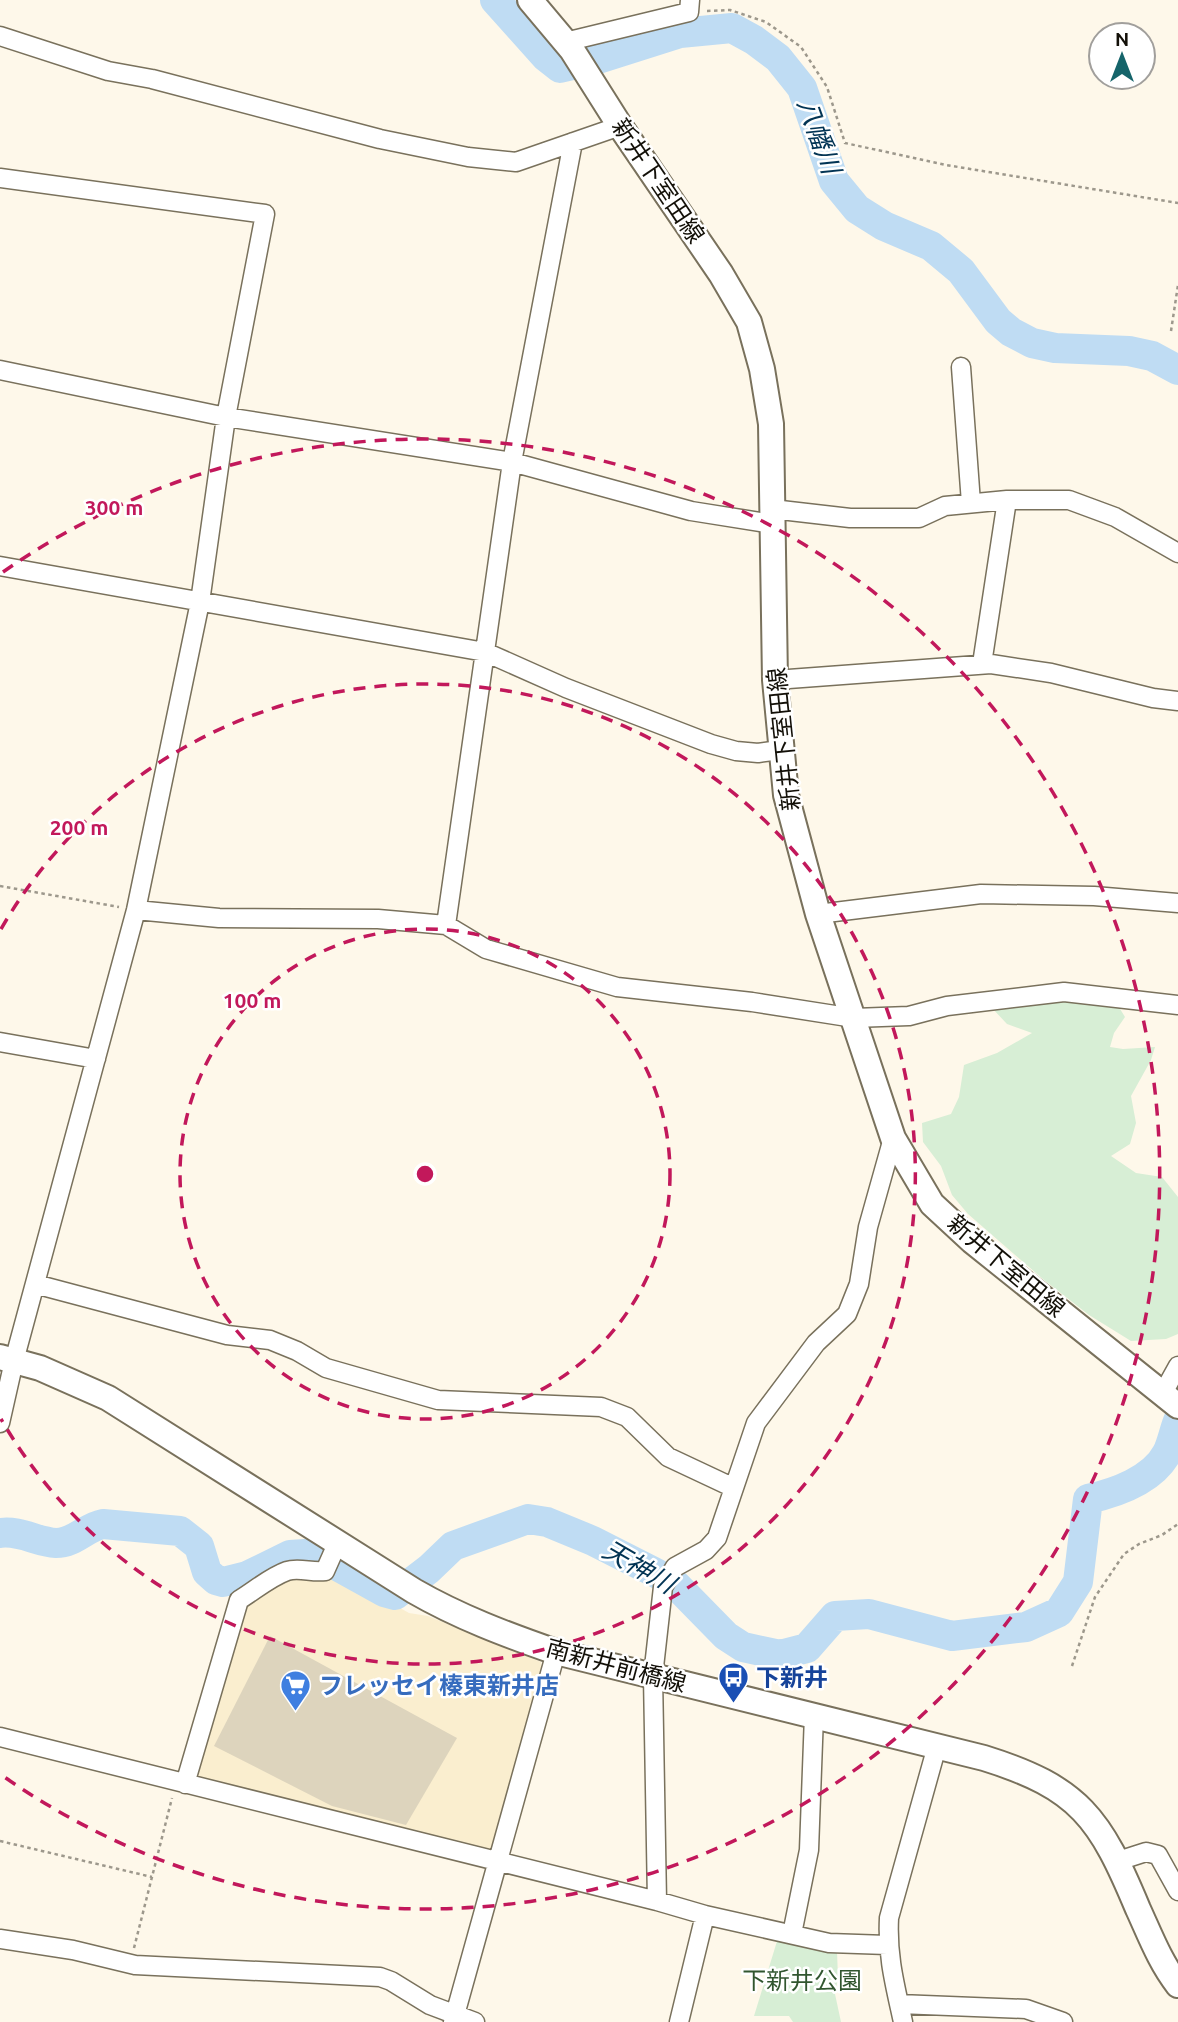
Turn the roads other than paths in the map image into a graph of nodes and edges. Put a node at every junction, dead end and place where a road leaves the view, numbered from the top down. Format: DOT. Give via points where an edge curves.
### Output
graph roads {
  1 [pos="530,0"];
  2 [pos="689,6"];
  3 [pos="0,36"];
  4 [pos="568,46"];
  5 [pos="620,126"];
  6 [pos="573,142"];
  7 [pos="0,178"];
  8 [pos="961,367"];
  9 [pos="0,370"];
  10 [pos="226,417"];
  11 [pos="512,462"];
  12 [pos="1007,500"];
  13 [pos="971,503"];
  14 [pos="773,517"];
  15 [pos="1178,553"];
  16 [pos="0,566"];
  17 [pos="200,602"];
  18 [pos="485,652"];
  19 [pos="982,664"];
  20 [pos="775,680"];
  21 [pos="1178,701"];
  22 [pos="780,750"];
  23 [pos="1178,903"];
  24 [pos="136,910"];
  25 [pos="818,914"];
  26 [pos="446,925"];
  27 [pos="1178,1005"];
  28 [pos="854,1018"];
  29 [pos="0,1042"];
  30 [pos="96,1059"];
  31 [pos="893,1138"];
  32 [pos="35,1284"];
  33 [pos="7,1359"];
  34 [pos="1178,1366"];
  35 [pos="1170,1400"];
  36 [pos="0,1423"];
  37 [pos="734,1488"];
  38 [pos="337,1544"];
  39 [pos="556,1652"];
  40 [pos="653,1676"];
  41 [pos="814,1715"];
  42 [pos="0,1737"];
  43 [pos="937,1745"];
  44 [pos="181,1783"];
  45 [pos="497,1861"];
  46 [pos="1118,1861"];
  47 [pos="1178,1891"];
  48 [pos="657,1900"];
  49 [pos="705,1915"];
  50 [pos="792,1934"];
  51 [pos="0,1939"];
  52 [pos="887,1945"];
  53 [pos="1178,1985"];
  54 [pos="899,2004"];
  55 [pos="454,2017"];
  56 [pos="475,2022"];
  57 [pos="678,2022"];
  58 [pos="903,2022"];
  59 [pos="1063,2022"];
  1 -- 4 [label="main road, 新井下室田線"];
  2 -- 4 [label="street"];
  3 -- 6 [label="street" via="108,71 467,157 516,162"];
  4 -- 5 [label="main road, 新井下室田線"];
  5 -- 6 [label="street"];
  5 -- 14 [label="main road, 新井下室田線" via="749,321 771,424"];
  6 -- 11 [label="street"];
  7 -- 10 [label="street" via="265,214"];
  8 -- 13 [label="street"];
  9 -- 10 [label="street"];
  10 -- 11 [label="street"];
  10 -- 17 [label="street"];
  11 -- 14 [label="street" via="691,510"];
  11 -- 18 [label="street"];
  12 -- 13 [label="street"];
  12 -- 15 [label="street" via="1069,500 1115,517"];
  12 -- 19 [label="street"];
  13 -- 14 [label="street" via="945,506 919,518"];
  14 -- 20 [label="main road, 新井下室田線"];
  16 -- 17 [label="street"];
  17 -- 18 [label="street"];
  17 -- 24 [label="street"];
  18 -- 22 [label="street" via="711,744 758,753"];
  18 -- 26 [label="street"];
  19 -- 20 [label="street"];
  19 -- 21 [label="street" via="1051,673"];
  20 -- 22 [label="main road, 新井下室田線"];
  22 -- 25 [label="main road, 新井下室田線" via="786,795"];
  23 -- 25 [label="street" via="1094,895 981,894"];
  24 -- 26 [label="street" via="219,918 378,919"];
  24 -- 30 [label="street"];
  25 -- 28 [label="main road, 新井下室田線"];
  26 -- 28 [label="street" via="485,949 617,987"];
  27 -- 28 [label="street" via="1064,992 947,1006 909,1016"];
  28 -- 31 [label="main road, 新井下室田線"];
  29 -- 30 [label="street"];
  30 -- 32 [label="street"];
  31 -- 35 [label="main road, 新井下室田線" via="932,1204"];
  31 -- 37 [label="street" via="868,1227 859,1284 847,1314 816,1343 756,1423"];
  32 -- 33 [label="street"];
  32 -- 37 [label="street" via="227,1335 270,1340 326,1368 438,1401 601,1407 627,1417 668,1457"];
  33 -- 36 [label="street"];
  33 -- 38 [label="main road, 南新井前橋線" via="108,1398"];
  34 -- 35 [label="street"];
  37 -- 40 [label="street" via="717,1538 706,1550 675,1567 663,1587"];
  38 -- 39 [label="main road, 南新井前橋線" via="440,1606"];
  38 -- 44 [label="street" via="325,1571 287,1570 239,1600"];
  39 -- 40 [label="main road, 南新井前橋線"];
  39 -- 45 [label="street"];
  40 -- 41 [label="main road, 南新井前橋線"];
  40 -- 48 [label="street"];
  41 -- 43 [label="main road, 南新井前橋線"];
  41 -- 50 [label="street" via="809,1850"];
  42 -- 44 [label="street"];
  43 -- 46 [label="main road, 南新井前橋線" via="1014,1767 1062,1792 1100,1830"];
  43 -- 52 [label="street" via="888,1918"];
  44 -- 45 [label="street"];
  45 -- 48 [label="street"];
  45 -- 55 [label="street"];
  46 -- 47 [label="street" via="1146,1852 1158,1855"];
  46 -- 53 [label="main road, 南新井前橋線" via="1158,1955"];
  48 -- 49 [label="street"];
  49 -- 50 [label="street"];
  49 -- 57 [label="street"];
  50 -- 52 [label="street" via="829,1943"];
  51 -- 55 [label="street" via="130,1964 380,1977"];
  52 -- 54 [label="street"];
  54 -- 58 [label="street"];
  54 -- 59 [label="street" via="1026,2009"];
  55 -- 56 [label="street"];
}
